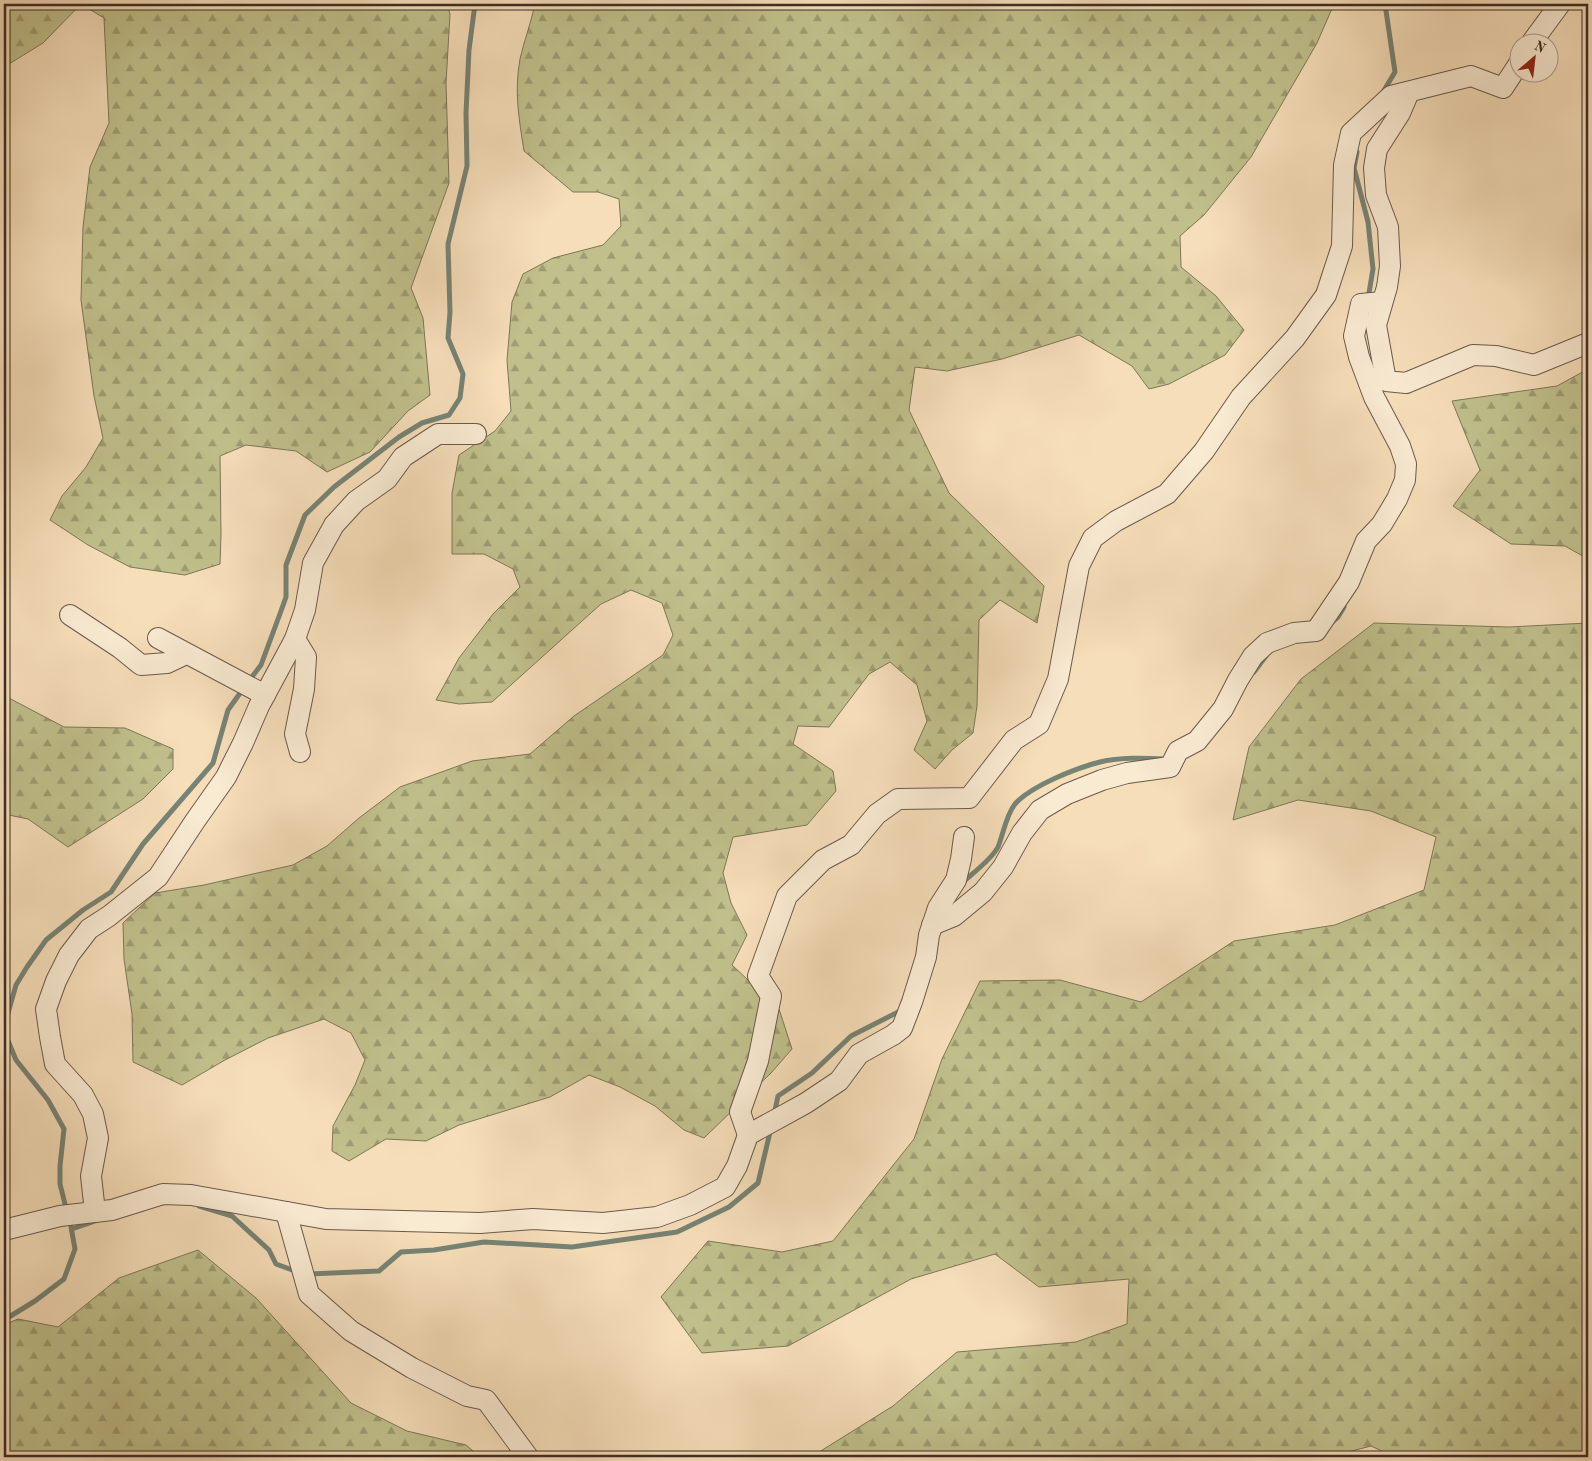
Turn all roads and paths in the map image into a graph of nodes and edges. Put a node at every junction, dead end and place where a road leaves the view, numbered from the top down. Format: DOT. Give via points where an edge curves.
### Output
graph roads {
  1 [pos="1560,4"];
  2 [pos="1539,32"];
  3 [pos="1510,77"];
  4 [pos="1409,92"];
  5 [pos="1374,303"];
  6 [pos="1588,343"];
  7 [pos="476,434"];
  8 [pos="70,615"];
  9 [pos="158,638"];
  10 [pos="295,639"];
  11 [pos="186,654"];
  12 [pos="260,693"];
  13 [pos="300,752"];
  14 [pos="964,837"];
  15 [pos="935,917"];
  16 [pos="749,1134"];
  17 [pos="286,1212"];
  18 [pos="78,1214"];
  19 [pos="4,1230"];
  20 [pos="528,1457"];
  1 -- 2 [label="street"];
  3 -- 4 [label="street" via="1503,88 1471,76"];
  4 -- 5 [label="street" via="1377,149 1374,168 1376,195 1388,227 1390,266 1387,287"];
  4 -- 16 [label="street" via="1391,96 1351,133 1344,165 1342,246 1326,295 1295,338 1241,397 1204,451 1167,494 1116,521 1093,538 1080,566 1058,679 1038,724 1014,740 969,798 898,799 877,814 851,845 823,860 787,896 758,976 771,996 758,1060 740,1112"];
  5 -- 6 [label="street" via="1386,381 1406,384 1473,355 1496,356 1534,365"];
  5 -- 15 [label="street" via="1354,336 1374,397 1400,446 1406,464 1405,480 1382,524 1366,541 1349,582 1316,631 1294,633 1267,643 1253,656 1223,709 1197,741 1174,759 1102,780 1067,794 1040,810 983,892 954,916"];
  7 -- 10 [label="street" via="438,434 403,457 388,479 356,501 334,525 313,563 305,610"];
  8 -- 11 [label="street" via="141,665 167,663"];
  9 -- 11 [label="street"];
  10 -- 12 [label="street"];
  10 -- 13 [label="street" via="306,657 304,689 295,734"];
  11 -- 12 [label="street"];
  12 -- 18 [label="street" via="226,777 158,877 89,929 69,955 46,1009 56,1064 83,1095 94,1114 98,1138 92,1176"];
  14 -- 15 [label="street" via="956,880"];
  15 -- 16 [label="street" via="926,957 902,1028 859,1054 839,1081"];
  16 -- 17 [label="street" via="725,1187 657,1217 603,1222 533,1219 480,1223 326,1219"];
  17 -- 18 [label="street" via="191,1194 163,1194 112,1210"];
  17 -- 20 [label="street" via="309,1294 351,1331 420,1372 467,1396 486,1400"];
  18 -- 19 [label="street"];
}
